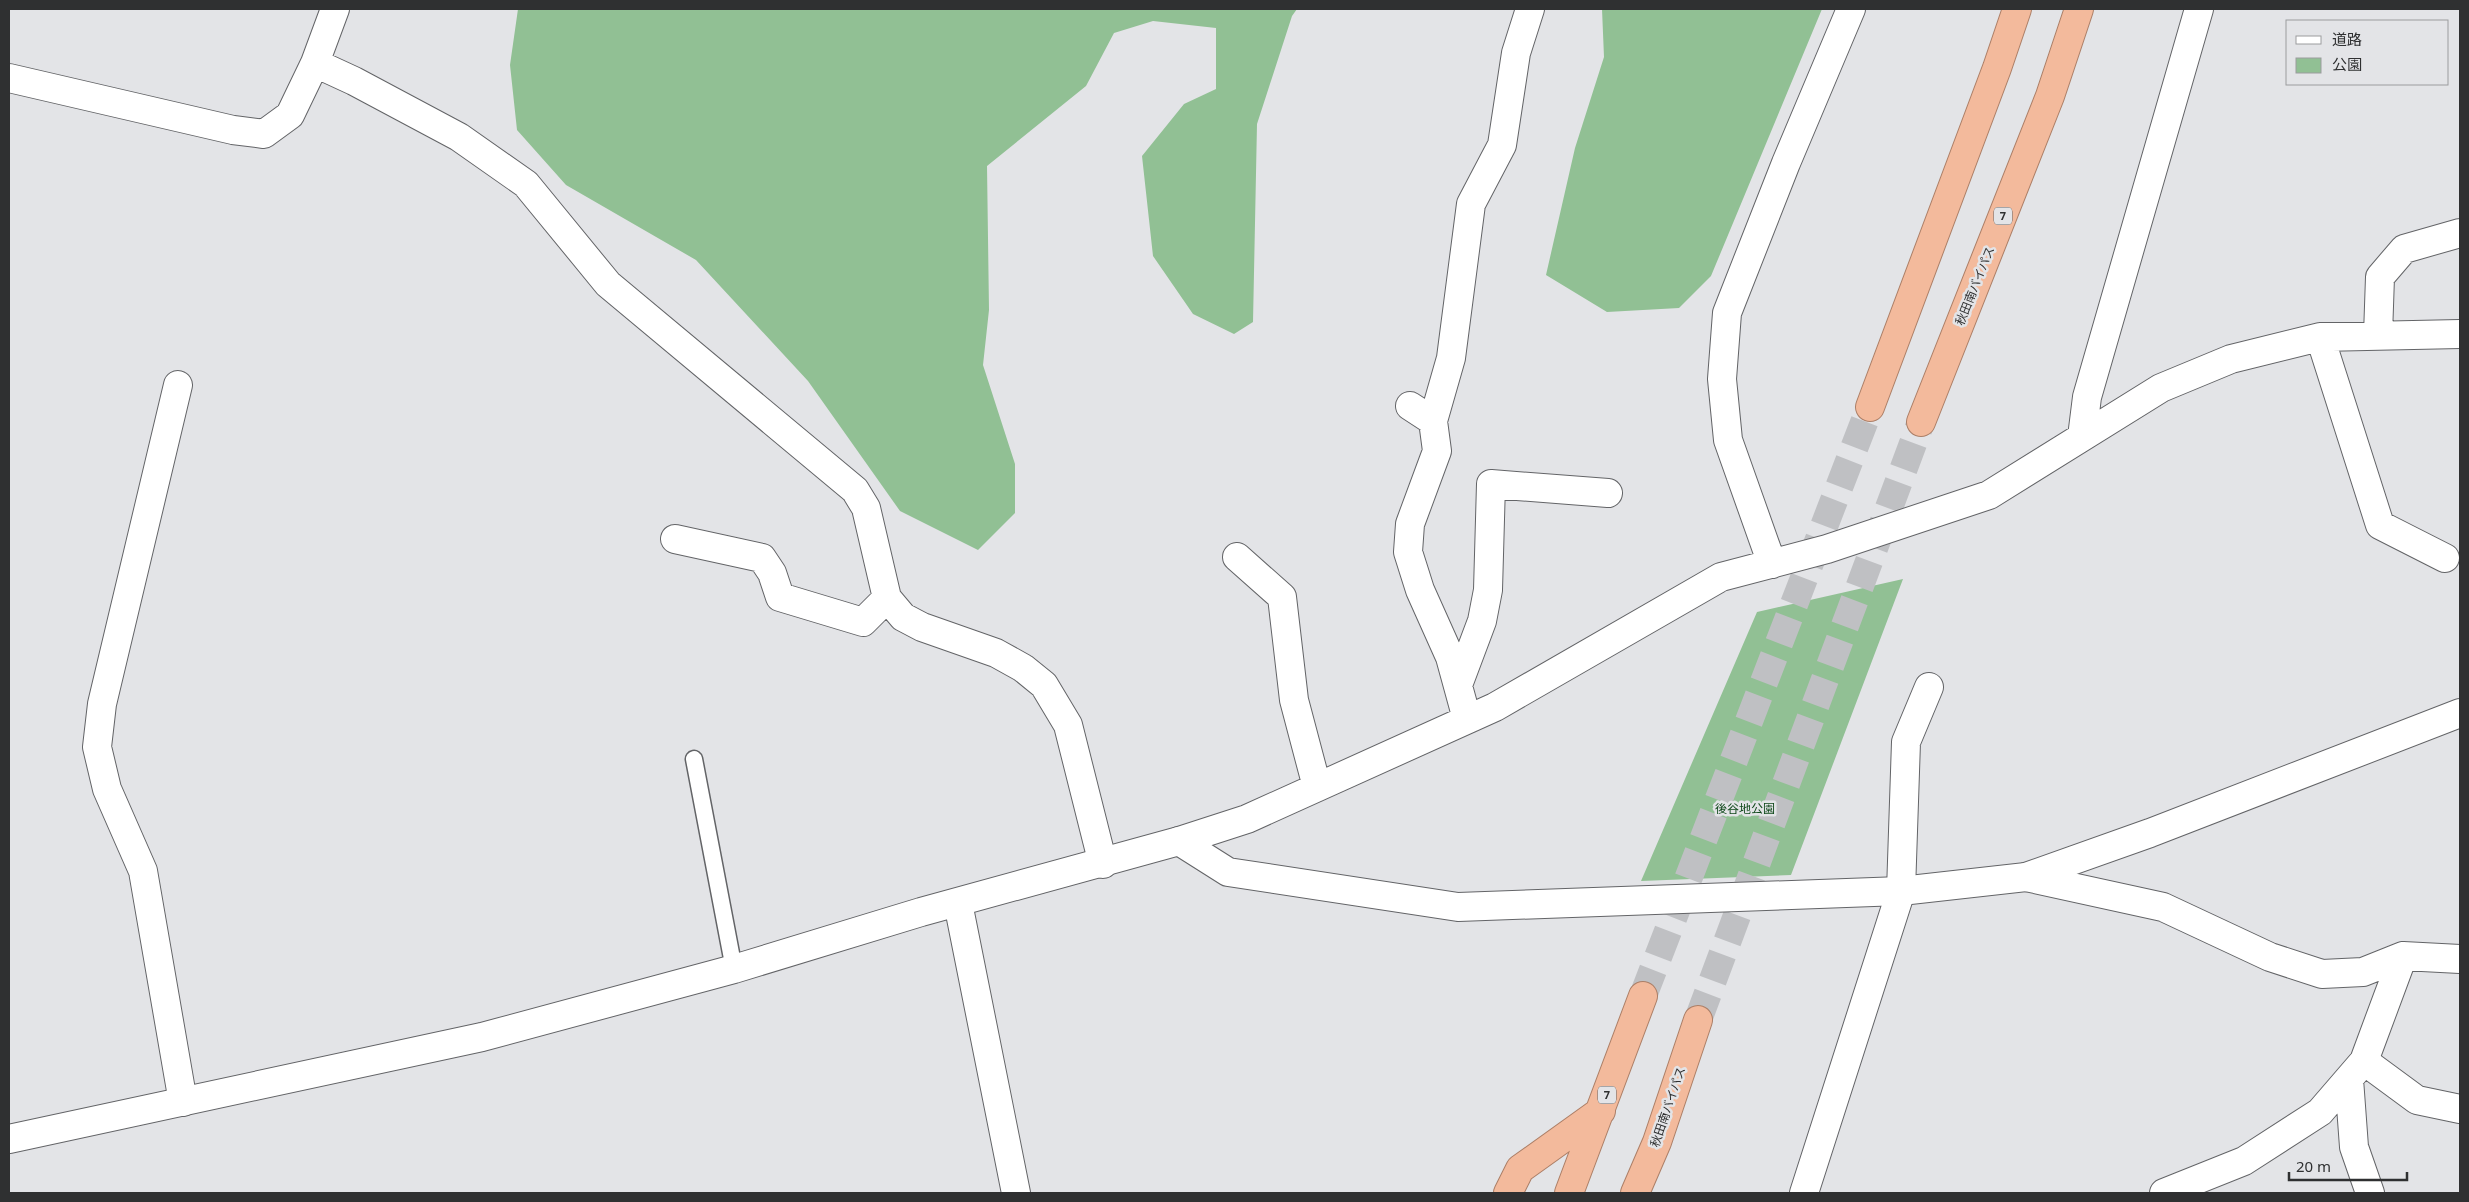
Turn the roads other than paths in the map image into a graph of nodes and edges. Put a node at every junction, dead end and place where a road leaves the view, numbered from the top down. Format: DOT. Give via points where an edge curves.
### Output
graph roads {
  1 [pos="335,9"];
  2 [pos="1530,9"];
  3 [pos="1851,9"];
  4 [pos="2017,9"];
  5 [pos="2079,9"];
  6 [pos="2198,9"];
  7 [pos="315,63"];
  8 [pos="9,78"];
  9 [pos="2460,234"];
  10 [pos="2460,334"];
  11 [pos="2378,335"];
  12 [pos="2320,336"];
  13 [pos="178,386"];
  14 [pos="1410,406"];
  15 [pos="1870,407"];
  16 [pos="1432,421"];
  17 [pos="1922,422"];
  18 [pos="2082,437"];
  19 [pos="1608,493"];
  20 [pos="675,539"];
  21 [pos="1237,557"];
  22 [pos="2445,558"];
  23 [pos="1772,564"];
  24 [pos="887,598"];
  25 [pos="1458,685"];
  26 [pos="1929,688"];
  27 [pos="2460,713"];
  28 [pos="1467,719"];
  29 [pos="694,758"];
  30 [pos="1317,787"];
  31 [pos="1178,841"];
  32 [pos="1103,864"];
  33 [pos="2026,877"];
  34 [pos="1901,891"];
  35 [pos="958,903"];
  36 [pos="2403,956"];
  37 [pos="2460,959"];
  38 [pos="734,969"];
  39 [pos="1643,996"];
  40 [pos="1698,1020"];
  41 [pos="2356,1070"];
  42 [pos="183,1102"];
  43 [pos="2460,1109"];
  44 [pos="1601,1111"];
  45 [pos="9,1139"];
  46 [pos="1657,1142"];
  47 [pos="1016,1193"];
  48 [pos="1508,1193"];
  49 [pos="1569,1193"];
  50 [pos="1635,1193"];
  51 [pos="1653,1193"];
  52 [pos="1804,1193"];
  53 [pos="2164,1193"];
  54 [pos="2370,1193"];
  1 -- 7 [label="street"];
  2 -- 16 [label="street" via="1516,53 1502,145 1471,204 1451,358"];
  3 -- 23 [label="street" via="1727,313 1722,379 1728,440"];
  4 -- 15 [label="highway"];
  5 -- 17 [label="highway, 秋田南バイパス / 7" via="2050,96"];
  6 -- 18 [label="street" via="2087,396"];
  7 -- 8 [label="street" via="290,115 264,134 233,130"];
  7 -- 24 [label="street" via="459,137 526,184 608,284 855,490 866,508"];
  9 -- 11 [label="street" via="2404,249 2380,277"];
  10 -- 11 [label="street"];
  11 -- 12 [label="street"];
  12 -- 18 [label="street" via="2232,359 2161,388"];
  12 -- 22 [label="street" via="2380,525"];
  13 -- 42 [label="street" via="102,704 97,747 108,789 143,871"];
  14 -- 16 [label="street"];
  16 -- 25 [label="street" via="1437,451 1410,524 1408,552"];
  18 -- 23 [label="street" via="1989,495"];
  19 -- 25 [label="street" via="1490,484 1488,590 1482,621"];
  20 -- 24 [label="street" via="762,558 772,573 780,597 863,622"];
  21 -- 30 [label="street" via="1282,597 1294,700"];
  23 -- 28 [label="street" via="1721,577 1494,707"];
  24 -- 32 [label="street" via="903,617 996,653 1044,685 1068,725"];
  25 -- 28 [label="street"];
  26 -- 34 [label="street" via="1906,742"];
  27 -- 33 [label="street" via="2150,833"];
  28 -- 30 [label="street"];
  29 -- 38 [label="lane"];
  30 -- 31 [label="street" via="1247,819"];
  31 -- 32 [label="street"];
  31 -- 34 [label="street" via="1228,872 1458,907"];
  32 -- 35 [label="street"];
  33 -- 34 [label="street"];
  33 -- 36 [label="street" via="2163,907 2270,958 2322,974 2362,972"];
  34 -- 52 [label="street"];
  35 -- 38 [label="street"];
  35 -- 47 [label="street"];
  36 -- 37 [label="street"];
  36 -- 41 [label="street"];
  38 -- 42 [label="street" via="482,1037"];
  39 -- 44 [label="highway, 7"];
  40 -- 46 [label="highway, 秋田南バイパス"];
  41 -- 43 [label="street" via="2417,1100"];
  41 -- 53 [label="street" via="2320,1112 2244,1161"];
  41 -- 54 [label="street" via="2354,1147"];
  42 -- 45 [label="street"];
  44 -- 48 [label="highway" via="1520,1169"];
  44 -- 49 [label="highway, 7"];
  46 -- 50 [label="highway, 秋田南バイパス"];
  46 -- 51 [label="highway"];
}
